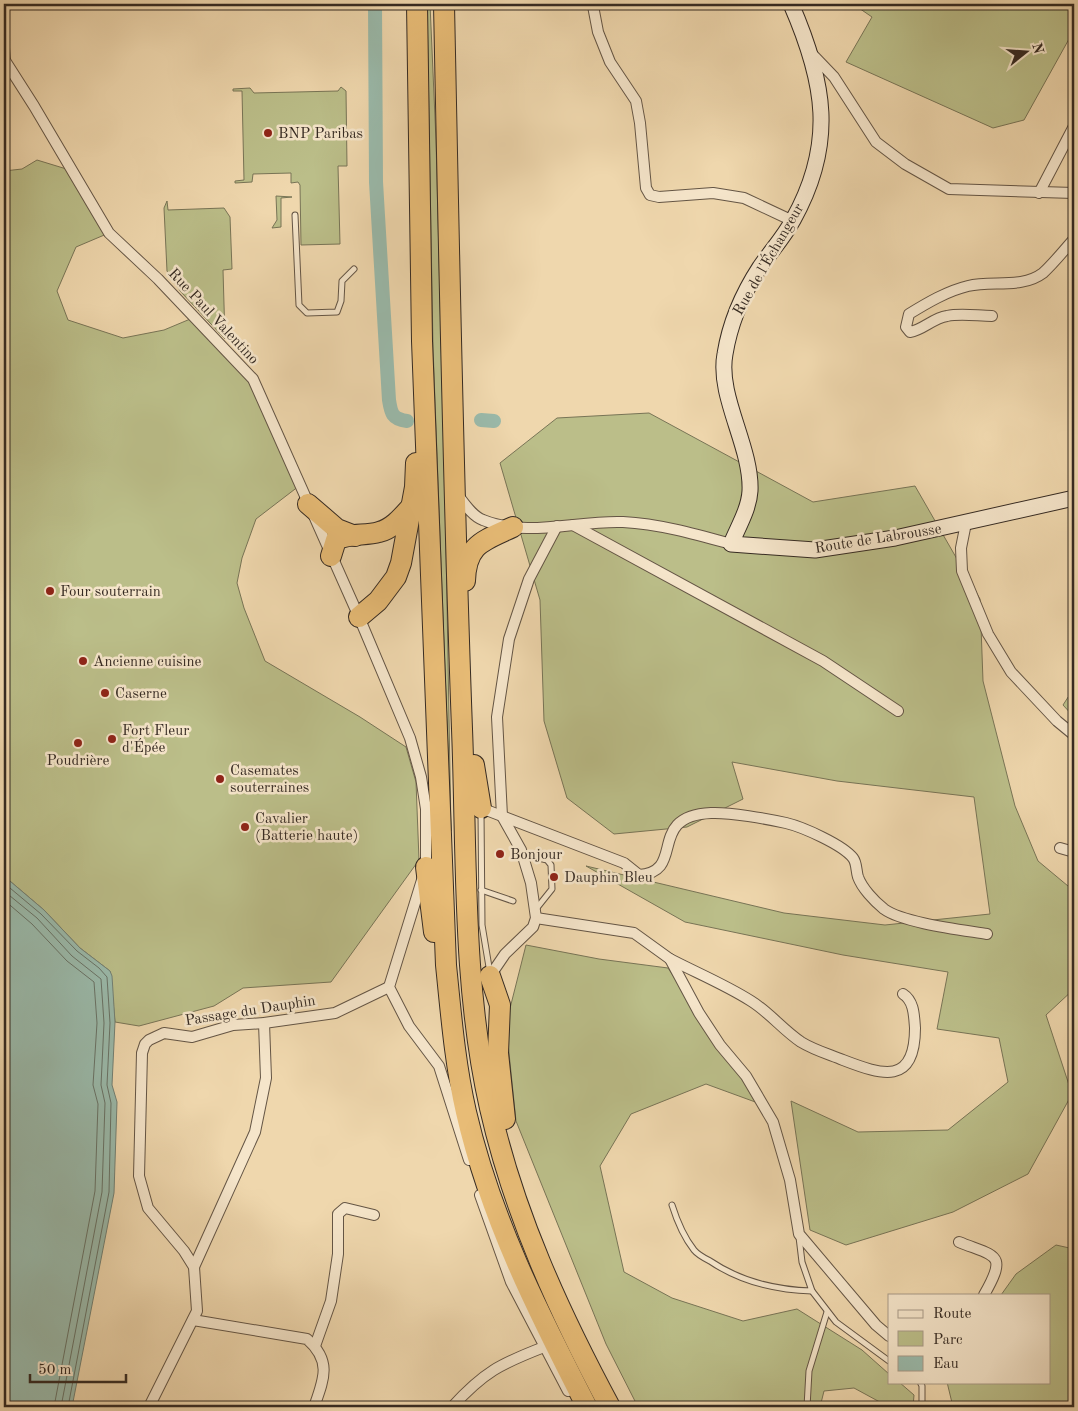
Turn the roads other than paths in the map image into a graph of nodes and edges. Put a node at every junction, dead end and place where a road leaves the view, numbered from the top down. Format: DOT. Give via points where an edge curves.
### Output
graph roads {
  1 [pos="416,4"];
  2 [pos="444,4"];
  3 [pos="791,4"];
  4 [pos="592,6"];
  5 [pos="4,48"];
  6 [pos="811,53"];
  7 [pos="4,61"];
  8 [pos="1074,126"];
  9 [pos="1039,193"];
  10 [pos="1074,193"];
  11 [pos="295,215"];
  12 [pos="793,221"];
  13 [pos="1074,239"];
  14 [pos="354,270"];
  15 [pos="992,316"];
  16 [pos="422,341"];
  17 [pos="455,490"];
  18 [pos="1074,498"];
  19 [pos="308,504"];
  20 [pos="410,508"];
  21 [pos="966,523"];
  22 [pos="573,525"];
  23 [pos="557,526"];
  24 [pos="513,528"];
  25 [pos="355,536"];
  26 [pos="731,544"];
  27 [pos="331,556"];
  28 [pos="359,617"];
  29 [pos="458,620"];
  30 [pos="460,667"];
  31 [pos="898,711"];
  32 [pos="1074,735"];
  33 [pos="481,808"];
  34 [pos="502,816"];
  35 [pos="1060,848"];
  36 [pos="1074,852"];
  37 [pos="522,854"];
  38 [pos="426,867"];
  39 [pos="481,890"];
  40 [pos="513,901"];
  41 [pos="536,914"];
  42 [pos="988,934"];
  43 [pos="670,959"];
  44 [pos="446,965"];
  45 [pos="490,976"];
  46 [pos="389,987"];
  47 [pos="903,994"];
  48 [pos="264,1023"];
  49 [pos="516,1200"];
  50 [pos="672,1205"];
  51 [pos="374,1215"];
  52 [pos="799,1234"];
  53 [pos="959,1242"];
  54 [pos="194,1267"];
  55 [pos="812,1291"];
  56 [pos="985,1294"];
  57 [pos="828,1312"];
  58 [pos="193,1320"];
  59 [pos="888,1335"];
  60 [pos="315,1346"];
  61 [pos="544,1348"];
  62 [pos="888,1359"];
  63 [pos="921,1384"];
  64 [pos="149,1407"];
  65 [pos="314,1407"];
  66 [pos="452,1407"];
  67 [pos="577,1407"];
  68 [pos="587,1407"];
  69 [pos="610,1407"];
  70 [pos="807,1407"];
  71 [pos="922,1407"];
  1 -- 16 [label="highway"];
  2 -- 17 [label="highway"];
  3 -- 6 [label="street, Rue de l'Échangeur"];
  4 -- 12 [label="street" via="610,62 636,101 646,188 650,195 714,193 744,198"];
  5 -- 7 [label="street"];
  6 -- 9 [label="street" via="834,77 876,142 928,178 949,189"];
  6 -- 12 [label="street, Rue de l'Échangeur" via="819,87 819,158"];
  7 -- 19 [label="street, Rue Paul Valentino" via="109,233 164,285 252,380"];
  8 -- 9 [label="street"];
  9 -- 10 [label="street"];
  11 -- 14 [label="lane" via="299,305 302,311 337,312 342,301 342,281"];
  12 -- 26 [label="street, Rue de l'Échangeur" via="759,269 742,300 724,356 727,386 750,472 747,506"];
  13 -- 15 [label="street" via="1042,274 1018,282 969,286 953,291 909,314 906,327 910,332 916,331 947,316"];
  16 -- 20 [label="highway"];
  16 -- 44 [label="highway"];
  17 -- 24 [label="street, Route de Labrousse" via="472,513 482,520"];
  17 -- 29 [label="highway"];
  18 -- 21 [label="street, Route de Labrousse"];
  19 -- 25 [label="highway" via="337,529"];
  19 -- 27 [label="street, Rue Paul Valentino"];
  20 -- 25 [label="highway" via="398,521 380,532"];
  20 -- 28 [label="highway" via="396,577 378,601"];
  21 -- 26 [label="street, Route de Labrousse" via="815,550"];
  21 -- 32 [label="street" via="961,548 962,571 988,634 1011,672"];
  22 -- 23 [label="street, Route de Labrousse"];
  22 -- 26 [label="street, Route de Labrousse" via="632,523 670,528"];
  22 -- 31 [label="street" via="823,661"];
  23 -- 24 [label="street, Route de Labrousse"];
  23 -- 34 [label="street" via="529,579 509,640 497,717"];
  24 -- 29 [label="highway" via="480,543 466,561"];
  25 -- 27 [label="highway" via="336,540"];
  27 -- 28 [label="street, Rue Paul Valentino"];
  28 -- 38 [label="street, Rue Paul Valentino" via="410,738 421,777 426,808"];
  29 -- 30 [label="highway"];
  30 -- 33 [label="highway"];
  30 -- 49 [label="highway" via="469,934 478,1036 490,1108"];
  33 -- 34 [label="street"];
  33 -- 39 [label="lane"];
  34 -- 37 [label="street"];
  34 -- 42 [label="street" via="624,864 639,875 658,870 677,823 689,816 712,813 788,824 842,848 854,860 858,878 868,893 885,910 910,919"];
  35 -- 36 [label="street"];
  37 -- 41 [label="street"];
  37 -- 41 [label="lane" via="547,860 551,865 552,890"];
  38 -- 44 [label="highway" via="436,946"];
  38 -- 46 [label="street, Rue Paul Valentino"];
  39 -- 40 [label="lane"];
  39 -- 45 [label="lane" via="482,925"];
  41 -- 43 [label="street" via="634,933"];
  41 -- 45 [label="street" via="533,927 504,954"];
  43 -- 47 [label="street" via="750,1000 799,1041 815,1050 882,1073 903,1068 913,1051 913,1011 909,998"];
  43 -- 52 [label="street" via="696,1009 746,1076 773,1122 790,1180"];
  44 -- 68 [label="highway" via="454,1045 465,1105 493,1205 543,1323"];
  45 -- 49 [label="highway" via="500,1004 498,1053"];
  46 -- 48 [label="street, Passage du Dauphin" via="336,1013"];
  46 -- 61 [label="street" via="409,1026 439,1066 493,1235 511,1282"];
  48 -- 54 [label="street" via="266,1078 255,1132"];
  48 -- 54 [label="street, Passage du Dauphin" via="233,1025 192,1037 154,1036 145,1044 142,1053 139,1176 148,1208"];
  49 -- 69 [label="highway" via="569,1331"];
  50 -- 55 [label="lane" via="679,1228 695,1252 730,1274 773,1288"];
  51 -- 60 [label="street" via="345,1208 338,1214 338,1254 331,1301"];
  52 -- 55 [label="lane" via="802,1262"];
  52 -- 59 [label="street"];
  53 -- 56 [label="street" via="994,1256 998,1268"];
  54 -- 58 [label="street" via="197,1311"];
  55 -- 57 [label="lane"];
  57 -- 62 [label="lane" via="848,1332"];
  57 -- 70 [label="lane" via="809,1371"];
  58 -- 60 [label="street" via="307,1339"];
  58 -- 64 [label="street"];
  60 -- 65 [label="street" via="325,1363"];
  61 -- 66 [label="street" via="504,1362 475,1382"];
  61 -- 67 [label="street"];
  63 -- 71 [label="lane"];
}
